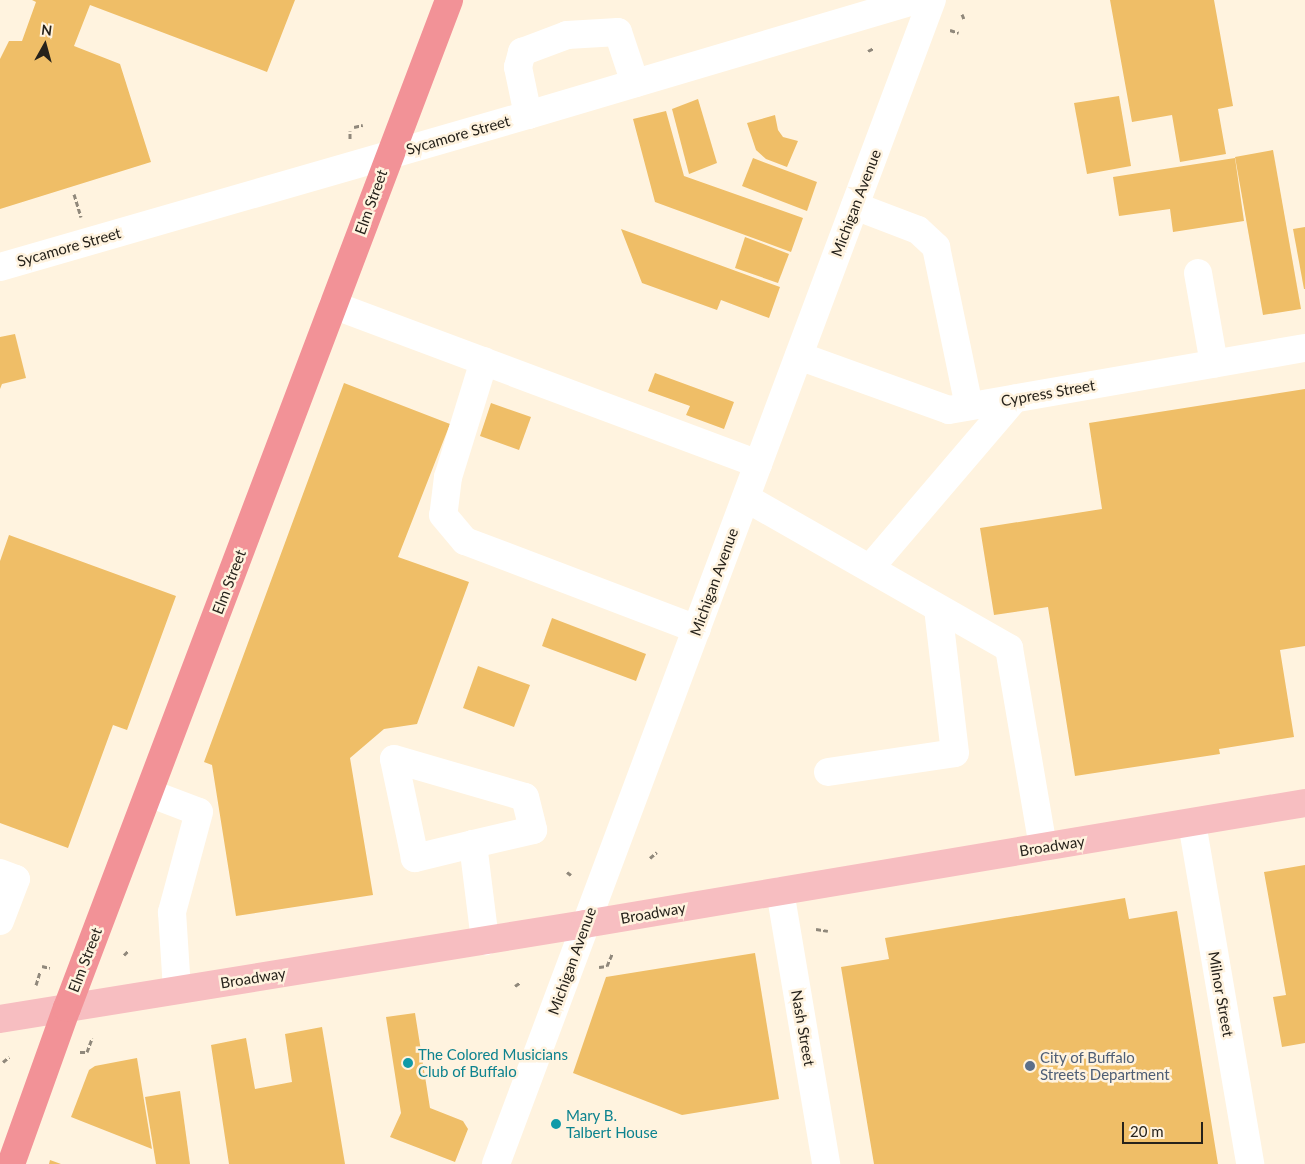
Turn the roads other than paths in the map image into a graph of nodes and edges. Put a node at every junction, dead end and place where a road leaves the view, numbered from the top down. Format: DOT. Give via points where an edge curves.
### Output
graph roads {
  1 [pos="449,0"];
  2 [pos="916,0"];
  3 [pos="932,0"];
  4 [pos="635,84"];
  5 [pos="528,115"];
  6 [pos="389,155"];
  7 [pos="855,206"];
  8 [pos="0,267"];
  9 [pos="1198,273"];
  10 [pos="333,305"];
  11 [pos="1305,348"];
  12 [pos="799,356"];
  13 [pos="484,361"];
  14 [pos="1214,364"];
  15 [pos="1014,398"];
  16 [pos="969,406"];
  17 [pos="758,464"];
  18 [pos="746,498"];
  19 [pos="870,568"];
  20 [pos="938,608"];
  21 [pos="697,629"];
  22 [pos="828,772"];
  23 [pos="149,793"];
  24 [pos="1305,803"];
  25 [pos="1192,823"];
  26 [pos="473,844"];
  27 [pos="1043,847"];
  28 [pos="0,873"];
  29 [pos="780,891"];
  30 [pos="0,921"];
  31 [pos="586,924"];
  32 [pos="485,941"];
  33 [pos="176,990"];
  34 [pos="67,1008"];
  35 [pos="0,1019"];
  36 [pos="11,1164"];
  37 [pos="496,1164"];
  38 [pos="826,1164"];
  39 [pos="1250,1164"];
  1 -- 6 [label="highway, Elm Street"];
  2 -- 4 [label="street, Sycamore Street"];
  3 -- 7 [label="street, Michigan Avenue"];
  4 -- 5 [label="street, Sycamore Street"];
  4 -- 5 [label="street" via="618,32 567,35 522,52 518,67"];
  5 -- 6 [label="street, Sycamore Street"];
  6 -- 8 [label="street, Sycamore Street"];
  6 -- 10 [label="highway, Elm Street"];
  7 -- 12 [label="street, Michigan Avenue"];
  7 -- 16 [label="street" via="918,230 936,247"];
  9 -- 14 [label="street"];
  10 -- 13 [label="street"];
  10 -- 23 [label="highway, Elm Street"];
  11 -- 14 [label="street, Cypress Street"];
  12 -- 16 [label="street, Cypress Street" via="949,410"];
  12 -- 17 [label="street, Michigan Avenue"];
  13 -- 17 [label="street"];
  13 -- 21 [label="street" via="448,477 443,515 465,541"];
  14 -- 15 [label="street, Cypress Street"];
  15 -- 16 [label="street, Cypress Street"];
  15 -- 19 [label="street"];
  17 -- 18 [label="street, Michigan Avenue"];
  18 -- 19 [label="street"];
  18 -- 21 [label="street, Michigan Avenue"];
  19 -- 20 [label="street"];
  20 -- 22 [label="street" via="955,752"];
  20 -- 27 [label="street" via="1009,648"];
  21 -- 31 [label="street, Michigan Avenue"];
  23 -- 33 [label="street" via="199,812 172,912"];
  23 -- 34 [label="highway, Elm Street"];
  24 -- 25 [label="main road, Broadway"];
  25 -- 27 [label="main road, Broadway"];
  25 -- 39 [label="street, Milnor Street"];
  26 -- 26 [label="street" via="532,830 525,797 394,759 415,858"];
  26 -- 32 [label="street"];
  27 -- 29 [label="main road, Broadway"];
  28 -- 30 [label="street" via="16,879"];
  29 -- 31 [label="main road, Broadway"];
  29 -- 38 [label="street, Nash Street"];
  31 -- 32 [label="main road, Broadway"];
  31 -- 37 [label="street, Michigan Avenue"];
  32 -- 33 [label="main road, Broadway"];
  33 -- 34 [label="main road, Broadway"];
  34 -- 35 [label="main road, Broadway"];
  34 -- 36 [label="highway, Elm Street"];
}
